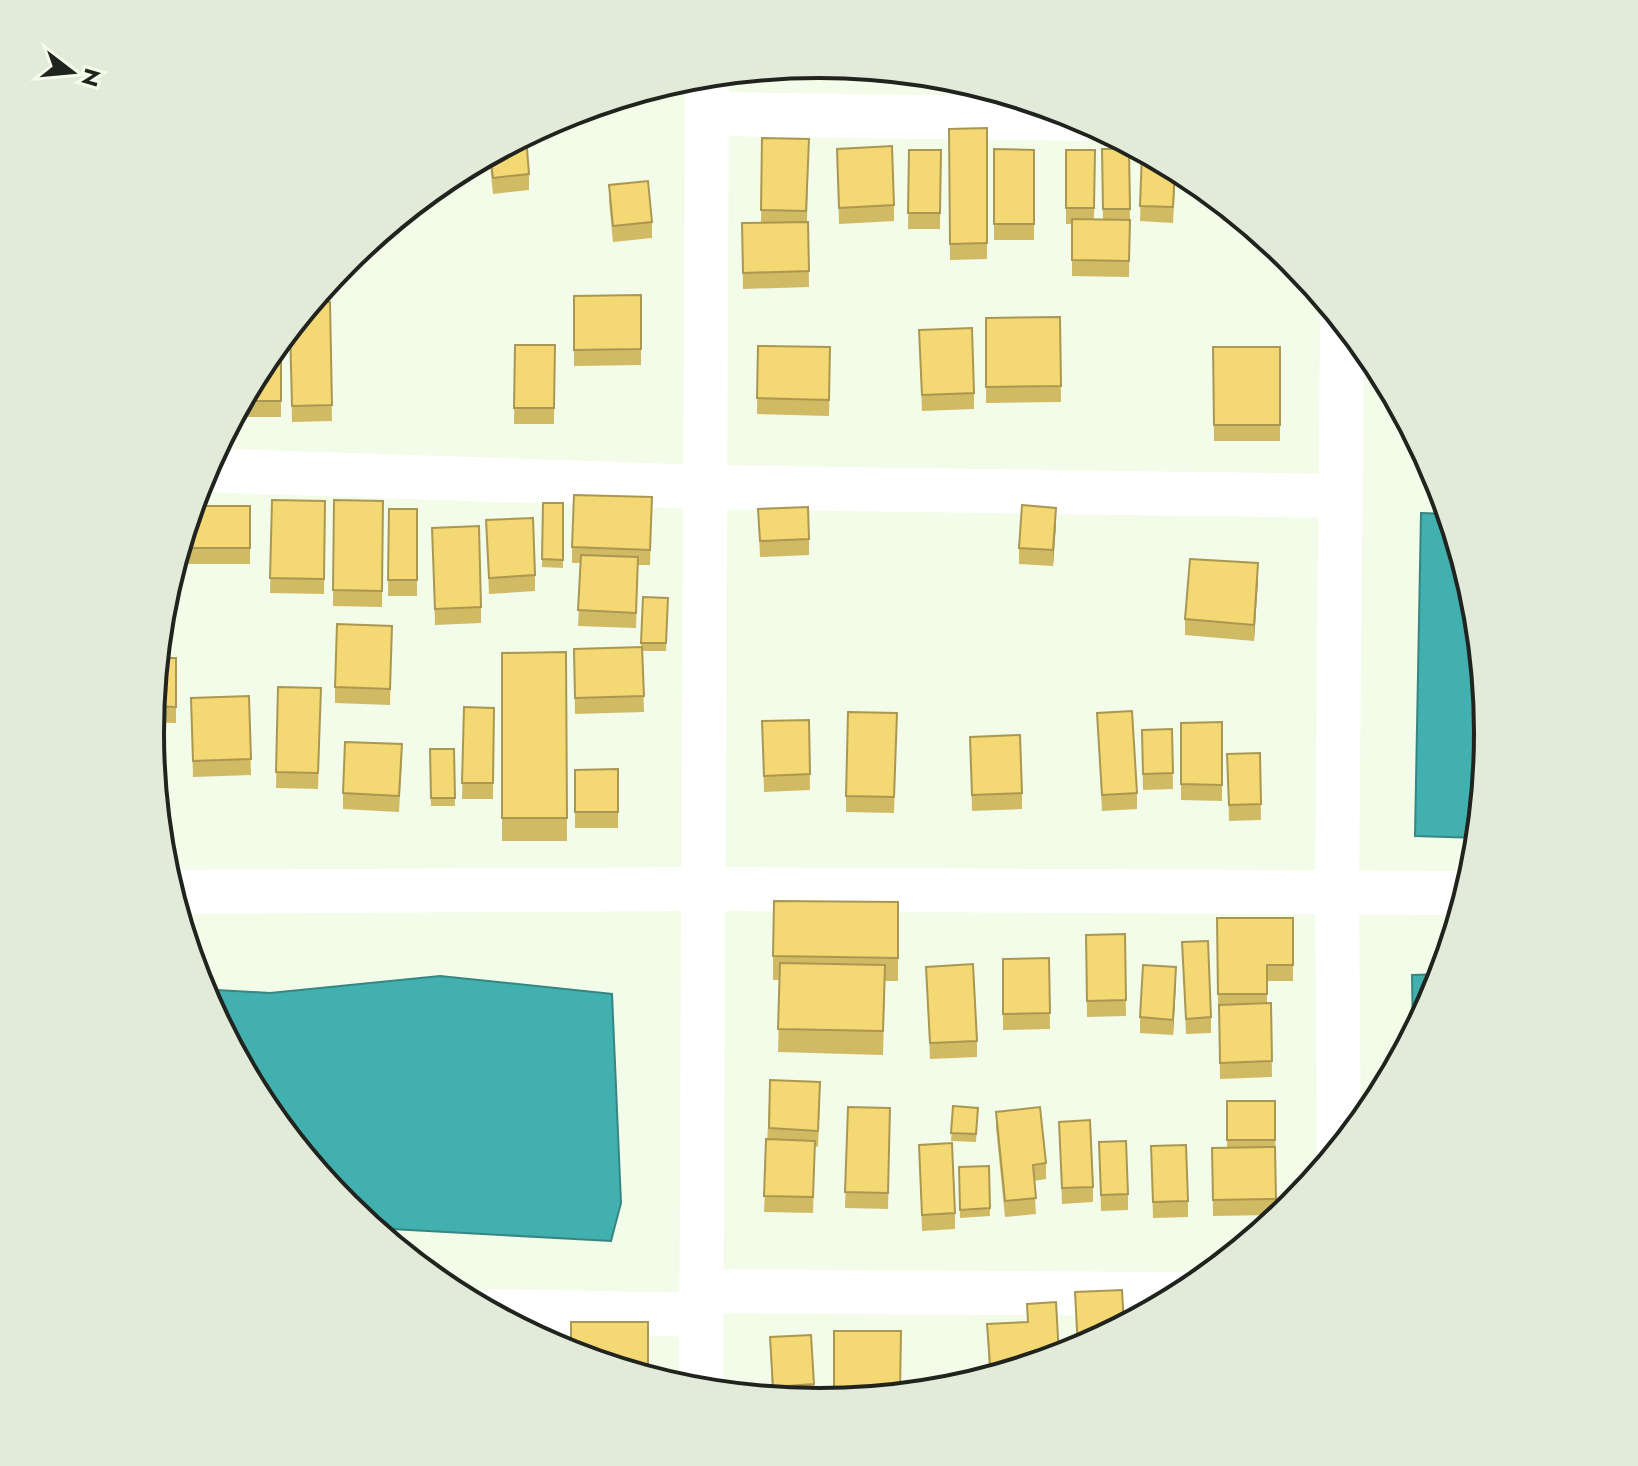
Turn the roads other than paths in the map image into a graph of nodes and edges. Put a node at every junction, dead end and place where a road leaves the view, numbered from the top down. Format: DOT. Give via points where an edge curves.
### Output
graph roads {
  1 [pos="707,94"];
  2 [pos="1038,116"];
  3 [pos="1342,338"];
  4 [pos="219,471"];
  5 [pos="705,487"];
  6 [pos="1340,496"];
  7 [pos="703,889"];
  8 [pos="184,892"];
  9 [pos="1337,893"];
  10 [pos="1454,893"];
  11 [pos="1339,1132"];
  12 [pos="1155,1294"];
  13 [pos="701,1303"];
  14 [pos="510,1310"];
  15 [pos="701,1377"];
  1 -- 2 [label="street"];
  1 -- 5 [label="street"];
  3 -- 6 [label="street"];
  4 -- 5 [label="street"];
  5 -- 6 [label="street"];
  5 -- 7 [label="street"];
  6 -- 9 [label="street"];
  7 -- 8 [label="street"];
  7 -- 9 [label="street"];
  7 -- 13 [label="street"];
  9 -- 10 [label="street"];
  9 -- 11 [label="street"];
  12 -- 13 [label="street"];
  13 -- 14 [label="street"];
  13 -- 15 [label="street"];
}
